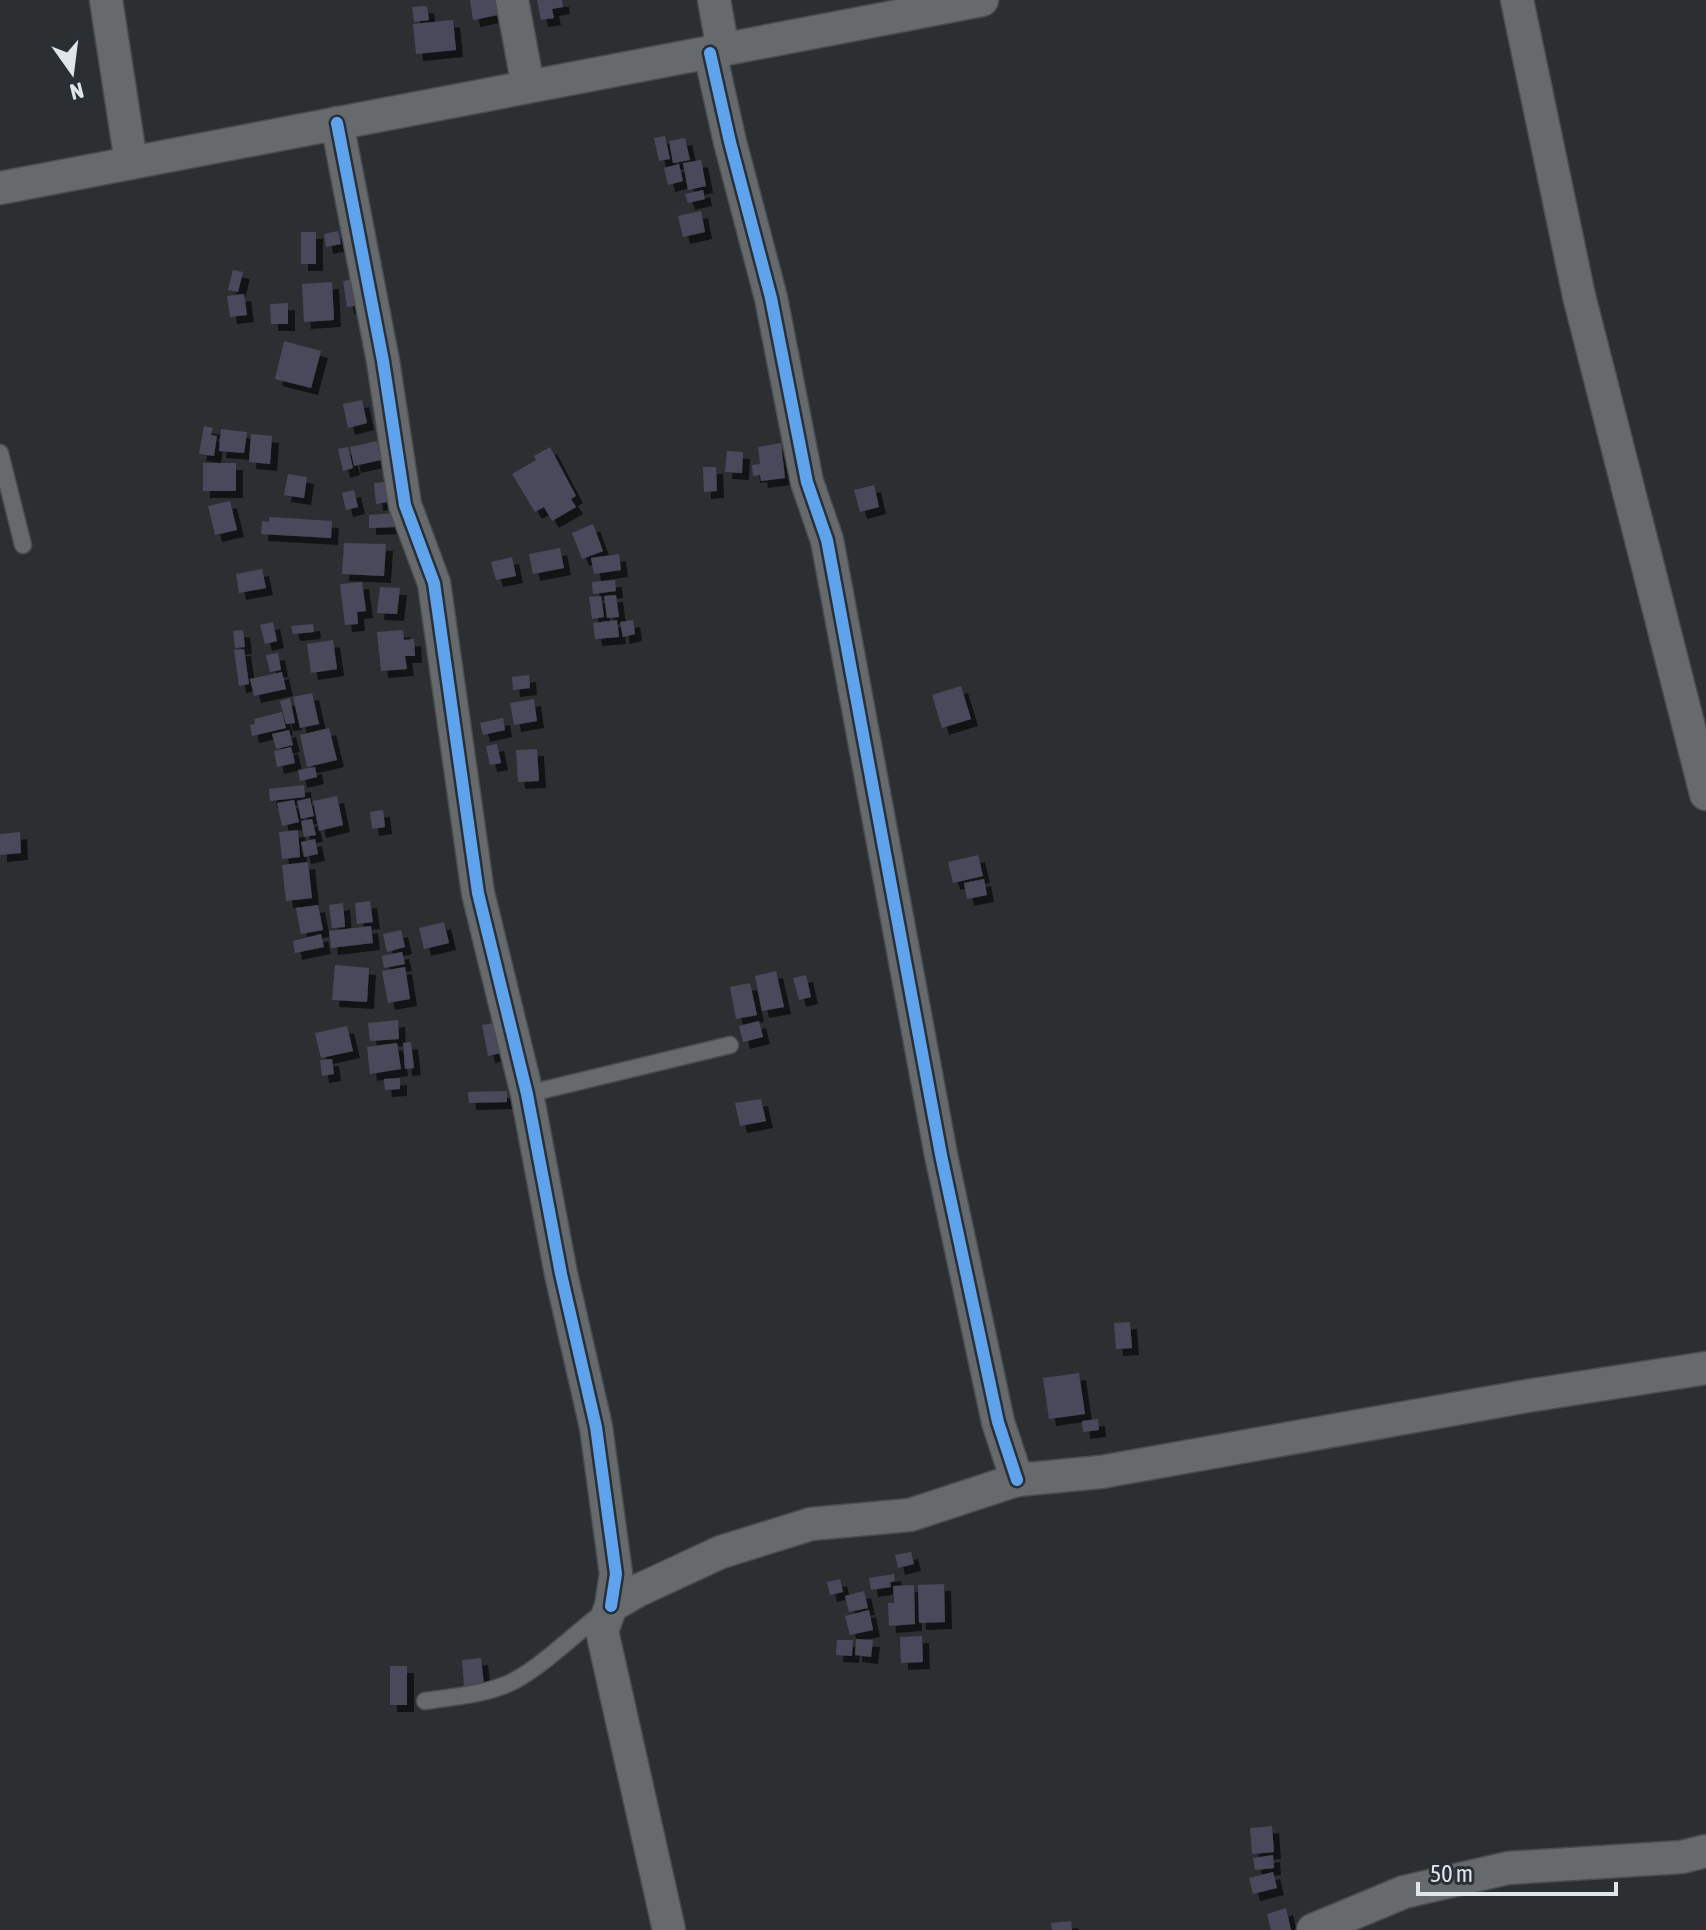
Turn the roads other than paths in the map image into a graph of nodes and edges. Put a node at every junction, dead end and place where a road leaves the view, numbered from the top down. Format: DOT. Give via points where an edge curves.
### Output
graph roads {
  1 [pos="106,0"];
  2 [pos="512,0"];
  3 [pos="714,0"];
  4 [pos="982,0"];
  5 [pos="1517,0"];
  6 [pos="716,51"];
  7 [pos="528,86"];
  8 [pos="337,123"];
  9 [pos="131,162"];
  10 [pos="0,188"];
  11 [pos="0,453"];
  12 [pos="23,545"];
  13 [pos="1706,794"];
  14 [pos="730,1045"];
  15 [pos="527,1094"];
  16 [pos="1706,1368"];
  17 [pos="1017,1480"];
  18 [pos="611,1606"];
  19 [pos="425,1701"];
  20 [pos="1706,1851"];
  21 [pos="669,1930"];
  22 [pos="1313,1930"];
  1 -- 9 [label="street"];
  2 -- 7 [label="street"];
  3 -- 6 [label="street"];
  4 -- 6 [label="street"];
  5 -- 13 [label="street" via="1579,296"];
  6 -- 7 [label="street"];
  6 -- 17 [label="street" via="730,142 771,298 807,482 827,540 941,1155 998,1422"];
  7 -- 8 [label="street"];
  8 -- 9 [label="street"];
  8 -- 15 [label="street" via="381,347 405,505 434,583 478,893"];
  9 -- 10 [label="street"];
  11 -- 12 [label="lane"];
  14 -- 15 [label="lane"];
  15 -- 18 [label="street" via="596,1427 616,1574"];
  16 -- 17 [label="street" via="1116,1470"];
  17 -- 18 [label="street" via="910,1515 811,1524 721,1552"];
  18 -- 19 [label="lane" via="506,1685"];
  18 -- 21 [label="street" via="602,1631 607,1663"];
  20 -- 22 [label="street" via="1508,1868 1404,1892"];
}
